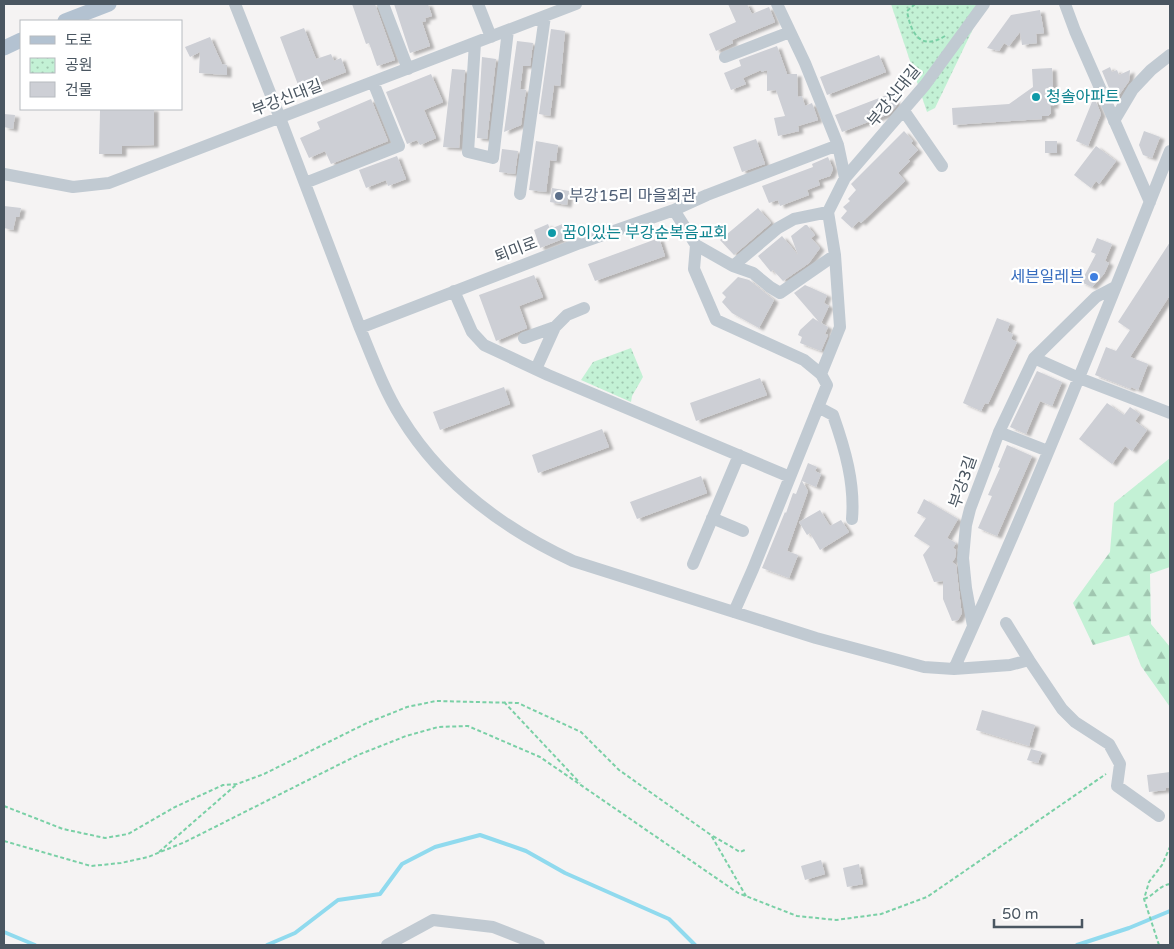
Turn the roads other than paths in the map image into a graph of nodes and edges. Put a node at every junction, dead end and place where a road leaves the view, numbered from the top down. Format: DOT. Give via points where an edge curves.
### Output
graph roads {
  1 [pos="109,4"];
  2 [pos="235,4"];
  3 [pos="383,4"];
  4 [pos="478,4"];
  5 [pos="576,4"];
  6 [pos="777,4"];
  7 [pos="984,4"];
  8 [pos="1065,4"];
  9 [pos="545,16"];
  10 [pos="68,20"];
  11 [pos="508,30"];
  12 [pos="790,32"];
  13 [pos="491,37"];
  14 [pos="20,40"];
  15 [pos="475,43"];
  16 [pos="4,48"];
  17 [pos="1170,55"];
  18 [pos="725,57"];
  19 [pos="408,69"];
  20 [pos="373,82"];
  21 [pos="904,111"];
  22 [pos="280,118"];
  23 [pos="1114,121"];
  24 [pos="838,145"];
  25 [pos="1170,151"];
  26 [pos="942,166"];
  27 [pos="1166,173"];
  28 [pos="4,174"];
  29 [pos="845,178"];
  30 [pos="305,183"];
  31 [pos="520,194"];
  32 [pos="1150,202"];
  33 [pos="674,210"];
  34 [pos="828,212"];
  35 [pos="696,245"];
  36 [pos="835,255"];
  37 [pos="734,266"];
  38 [pos="1114,287"];
  39 [pos="454,291"];
  40 [pos="584,308"];
  41 [pos="360,328"];
  42 [pos="555,328"];
  43 [pos="524,338"];
  44 [pos="1034,358"];
  45 [pos="536,369"];
  46 [pos="821,374"];
  47 [pos="1079,378"];
  48 [pos="818,408"];
  49 [pos="1170,413"];
  50 [pos="999,432"];
  51 [pos="1048,451"];
  52 [pos="739,455"];
  53 [pos="790,477"];
  54 [pos="712,518"];
  55 [pos="852,519"];
  56 [pos="743,530"];
  57 [pos="693,564"];
  58 [pos="734,612"];
  59 [pos="1006,623"];
  60 [pos="973,626"];
  61 [pos="1029,660"];
  62 [pos="954,669"];
  63 [pos="1159,816"];
  64 [pos="387,945"];
  65 [pos="539,945"];
  1 -- 10 [label="main road"];
  2 -- 22 [label="street"];
  3 -- 19 [label="street"];
  4 -- 13 [label="street"];
  5 -- 9 [label="street, 부강신대길"];
  6 -- 12 [label="street"];
  7 -- 21 [label="street, 부강신대길"];
  8 -- 23 [label="street"];
  9 -- 11 [label="street, 부강신대길"];
  9 -- 31 [label="street"];
  11 -- 13 [label="street, 부강신대길"];
  11 -- 15 [label="street" via="493,158 468,152"];
  12 -- 18 [label="street"];
  12 -- 24 [label="street"];
  13 -- 15 [label="street, 부강신대길"];
  14 -- 16 [label="main road"];
  15 -- 19 [label="street, 부강신대길"];
  17 -- 23 [label="street" via="1133,89"];
  19 -- 20 [label="street, 부강신대길"];
  20 -- 22 [label="street, 부강신대길"];
  20 -- 30 [label="street" via="400,146"];
  21 -- 26 [label="street"];
  21 -- 29 [label="street, 부강신대길"];
  22 -- 28 [label="street, 부강신대길" via="109,183 73,187"];
  22 -- 30 [label="street"];
  23 -- 32 [label="street"];
  24 -- 29 [label="street"];
  24 -- 33 [label="street"];
  25 -- 27 [label="street"];
  27 -- 32 [label="street"];
  29 -- 34 [label="street"];
  30 -- 41 [label="street"];
  32 -- 38 [label="street"];
  33 -- 35 [label="street"];
  33 -- 39 [label="street, 퇴미로"];
  34 -- 36 [label="street"];
  34 -- 37 [label="street" via="794,219 778,228"];
  35 -- 37 [label="street"];
  35 -- 46 [label="street" via="694,269 716,320 804,360"];
  36 -- 37 [label="street" via="780,293 753,273"];
  36 -- 46 [label="street" via="840,327"];
  38 -- 44 [label="street, 부강3길" via="1096,297"];
  38 -- 47 [label="street"];
  39 -- 41 [label="street, 퇴미로"];
  39 -- 45 [label="street" via="472,332 484,345"];
  40 -- 42 [label="street" via="567,315"];
  41 -- 58 [label="street" via="400,416 422,449 460,489 496,518 539,545 573,561"];
  42 -- 43 [label="street"];
  42 -- 45 [label="street"];
  44 -- 47 [label="street"];
  44 -- 50 [label="street, 부강3길"];
  45 -- 52 [label="street"];
  46 -- 48 [label="street" via="827,385"];
  47 -- 49 [label="street"];
  47 -- 51 [label="street"];
  48 -- 53 [label="street"];
  48 -- 55 [label="street" via="833,415 847,456 854,502"];
  50 -- 51 [label="street"];
  50 -- 60 [label="street, 부강3길" via="966,525 963,558"];
  51 -- 60 [label="street"];
  52 -- 53 [label="street"];
  52 -- 54 [label="street"];
  53 -- 58 [label="street"];
  54 -- 56 [label="street"];
  54 -- 57 [label="street"];
  58 -- 62 [label="street" via="924,667"];
  59 -- 61 [label="street"];
  60 -- 62 [label="street"];
  61 -- 62 [label="street" via="1010,665"];
  61 -- 63 [label="street" via="1062,709 1075,722 1109,744 1120,764 1117,786"];
  64 -- 65 [label="street" via="433,920 493,927"];
}
